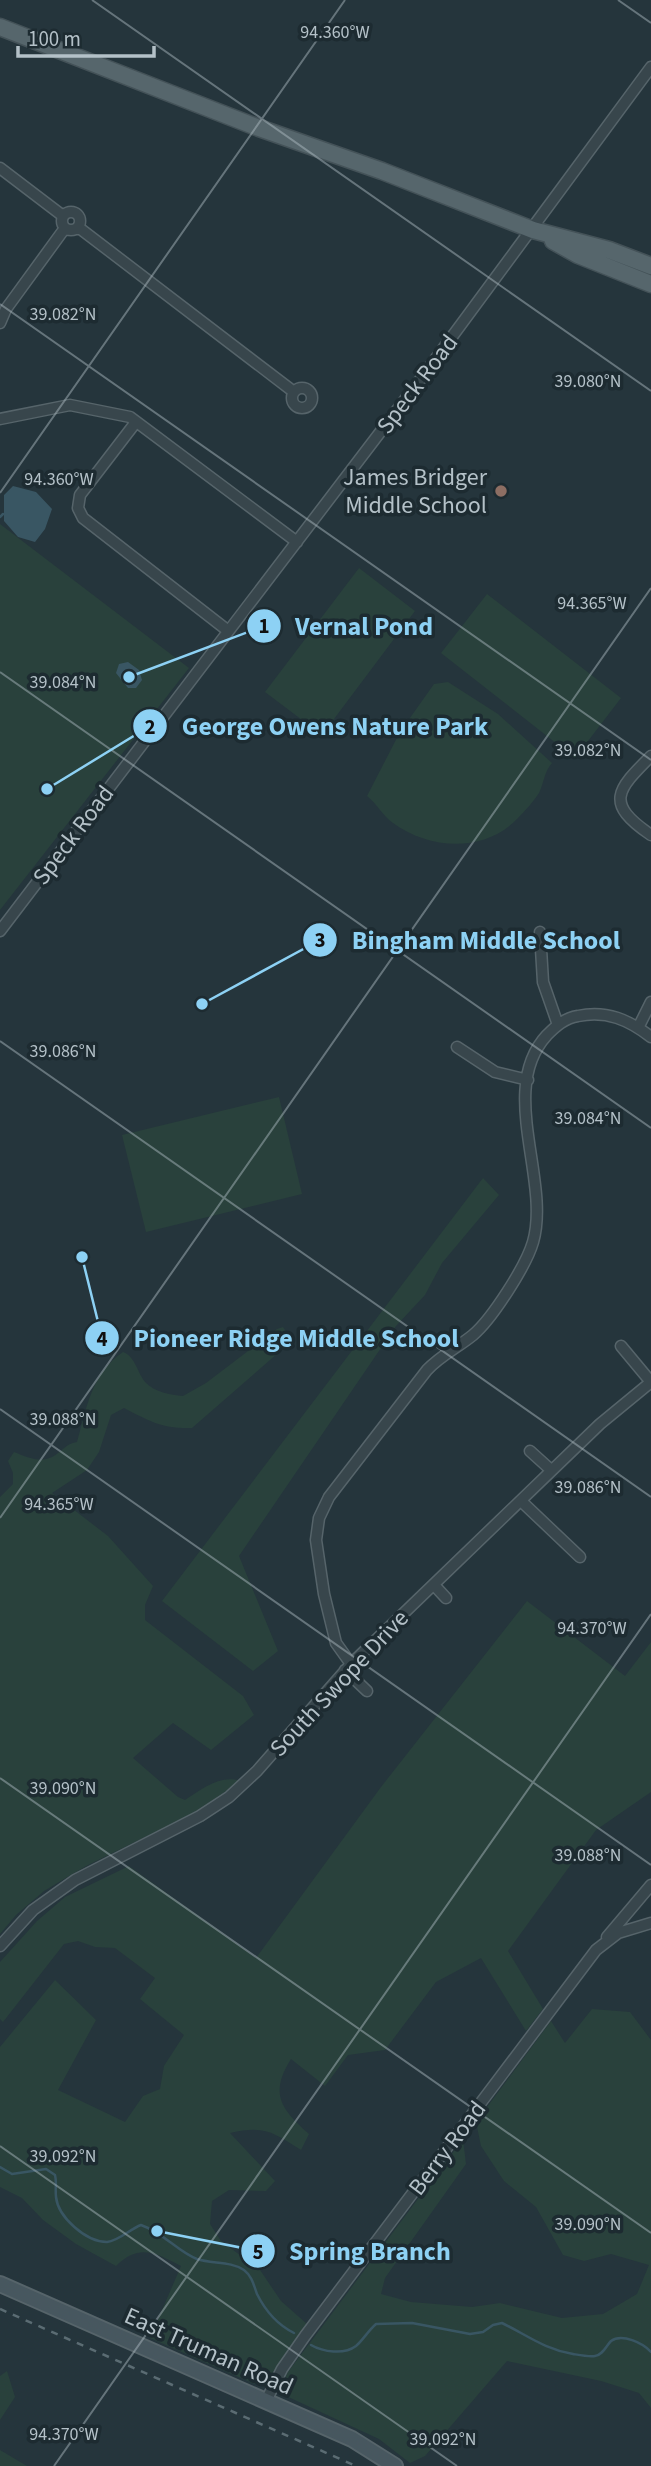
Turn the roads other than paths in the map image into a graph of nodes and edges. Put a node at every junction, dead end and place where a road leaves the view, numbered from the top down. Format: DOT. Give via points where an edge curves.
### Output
graph roads {
  1 [pos="0,27"];
  2 [pos="651,67"];
  3 [pos="0,168"];
  4 [pos="63,216"];
  5 [pos="78,227"];
  6 [pos="65,228"];
  7 [pos="533,230"];
  8 [pos="651,266"];
  9 [pos="651,284"];
  10 [pos="0,323"];
  11 [pos="294,392"];
  12 [pos="0,419"];
  13 [pos="136,422"];
  14 [pos="297,542"];
  15 [pos="228,630"];
  16 [pos="651,756"];
  17 [pos="651,835"];
  18 [pos="0,931"];
  19 [pos="540,932"];
  20 [pos="651,1002"];
  21 [pos="558,1025"];
  22 [pos="638,1028"];
  23 [pos="651,1037"];
  24 [pos="457,1048"];
  25 [pos="528,1080"];
  26 [pos="621,1346"];
  27 [pos="651,1382"];
  28 [pos="530,1451"];
  29 [pos="551,1470"];
  30 [pos="522,1501"];
  31 [pos="580,1557"];
  32 [pos="434,1585"];
  33 [pos="446,1598"];
  34 [pos="348,1667"];
  35 [pos="367,1691"];
  36 [pos="651,1885"];
  37 [pos="651,1923"];
  38 [pos="603,1943"];
  39 [pos="0,1946"];
  40 [pos="0,2284"];
  41 [pos="267,2401"];
  42 [pos="395,2466"];
  1 -- 7 [label="main road"];
  2 -- 7 [label="street, Speck Road"];
  3 -- 4 [label="street"];
  4 -- 5 [label="street" via="68,212 78,215"];
  4 -- 6 [label="street"];
  5 -- 6 [label="street"];
  5 -- 11 [label="street"];
  6 -- 10 [label="street"];
  7 -- 8 [label="main road"];
  7 -- 9 [label="main road" via="578,255"];
  7 -- 14 [label="street, Speck Road"];
  12 -- 13 [label="street" via="70,405"];
  13 -- 14 [label="street"];
  13 -- 15 [label="street" via="80,495 78,508 83,518"];
  14 -- 15 [label="street, Speck Road"];
  15 -- 18 [label="street, Speck Road"];
  16 -- 17 [label="street" via="626,781 620,800 632,822"];
  19 -- 21 [label="street" via="543,982"];
  20 -- 22 [label="street"];
  21 -- 22 [label="street" via="592,1013 625,1020"];
  21 -- 25 [label="street" via="542,1041"];
  22 -- 23 [label="street"];
  24 -- 25 [label="street" via="495,1072"];
  25 -- 34 [label="street" via="526,1117 537,1211 526,1263 474,1334 427,1370 329,1497 319,1518 316,1540 324,1594 336,1643"];
  26 -- 27 [label="street"];
  27 -- 29 [label="street, South Swope Drive"];
  28 -- 29 [label="street"];
  29 -- 30 [label="street, South Swope Drive"];
  30 -- 31 [label="street"];
  30 -- 32 [label="street, South Swope Drive"];
  32 -- 33 [label="street"];
  32 -- 34 [label="street, South Swope Drive"];
  34 -- 35 [label="street"];
  34 -- 39 [label="street, South Swope Drive" via="229,1797 75,1880 33,1910"];
  36 -- 38 [label="street"];
  37 -- 38 [label="street, Berry Road"];
  38 -- 41 [label="street, Berry Road" via="305,2336"];
  40 -- 41 [label="main road, East Truman Road"];
  41 -- 42 [label="main road, East Truman Road" via="352,2439"];
}
